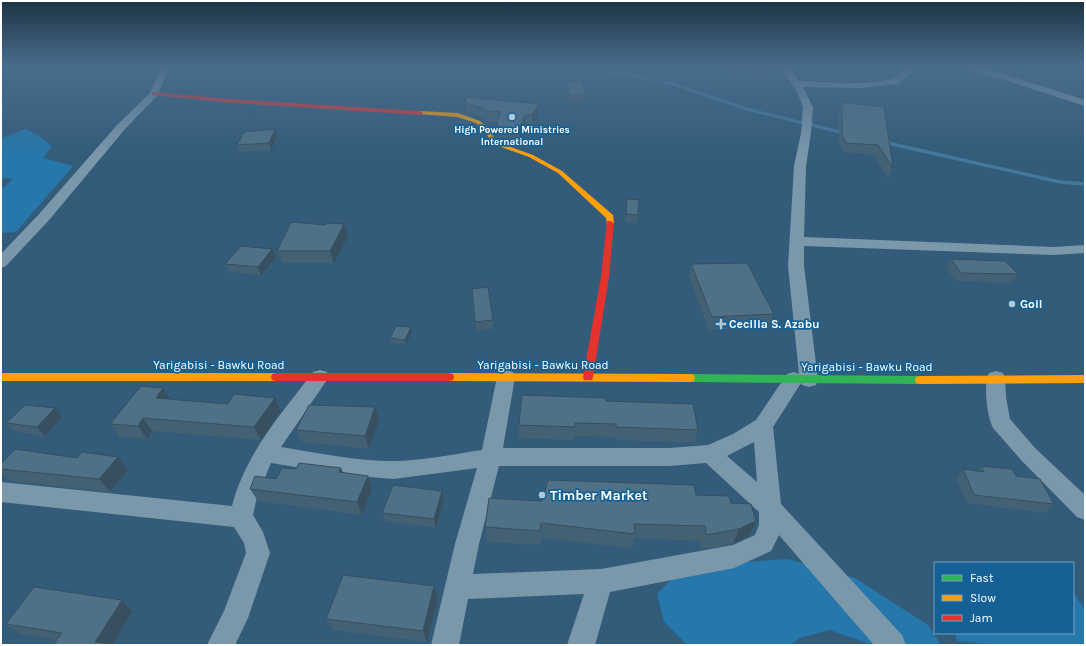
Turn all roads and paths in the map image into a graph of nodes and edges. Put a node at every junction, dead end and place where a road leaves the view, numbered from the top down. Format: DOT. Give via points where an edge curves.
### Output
graph roads {
  1 [pos="152,96"];
  2 [pos="178,96"];
  3 [pos="803,96"];
  4 [pos="1064,96"];
  5 [pos="1085,103"];
  6 [pos="796,241"];
  7 [pos="1085,249"];
  8 [pos="6,252"];
  9 [pos="1,263"];
  10 [pos="1,377"];
  11 [pos="320,377"];
  12 [pos="506,377"];
  13 [pos="588,377"];
  14 [pos="996,378"];
  15 [pos="1085,379"];
  16 [pos="801,380"];
  17 [pos="763,426"];
  18 [pos="265,452"];
  19 [pos="710,454"];
  20 [pos="491,457"];
  21 [pos="1,492"];
  22 [pos="770,508"];
  23 [pos="1085,510"];
  24 [pos="241,517"];
  25 [pos="601,582"];
  26 [pos="458,587"];
  27 [pos="221,645"];
  28 [pos="445,645"];
  29 [pos="581,645"];
  30 [pos="892,645"];
  1 -- 8 [label="street" via="121,127 45,216"];
  2 -- 13 [label="main road" via="458,115 478,122 496,143 531,156 560,172 610,217 610,240 600,317"];
  3 -- 6 [label="street" via="808,107 800,166"];
  4 -- 5 [label="street"];
  6 -- 7 [label="street" via="1054,251"];
  6 -- 16 [label="street"];
  8 -- 9 [label="street"];
  10 -- 11 [label="main road, Yarigabisi - Bawku Road"];
  11 -- 12 [label="main road, Yarigabisi - Bawku Road"];
  11 -- 18 [label="street"];
  12 -- 13 [label="main road, Yarigabisi - Bawku Road"];
  12 -- 20 [label="street"];
  13 -- 16 [label="main road, Yarigabisi - Bawku Road"];
  14 -- 15 [label="main road, Yarigabisi - Bawku Road"];
  14 -- 16 [label="main road, Yarigabisi - Bawku Road"];
  14 -- 23 [label="street" via="1000,422 1028,454"];
  16 -- 17 [label="street"];
  17 -- 19 [label="street"];
  17 -- 22 [label="street"];
  18 -- 20 [label="street" via="344,466 394,470"];
  18 -- 24 [label="street" via="251,480"];
  19 -- 20 [label="street" via="669,457"];
  19 -- 22 [label="street"];
  20 -- 26 [label="street"];
  21 -- 24 [label="street"];
  22 -- 25 [label="street" via="771,525 763,543 734,556"];
  22 -- 30 [label="street"];
  24 -- 27 [label="street" via="255,540 258,553 236,618"];
  25 -- 26 [label="street"];
  25 -- 29 [label="street"];
  26 -- 28 [label="street"];
}
